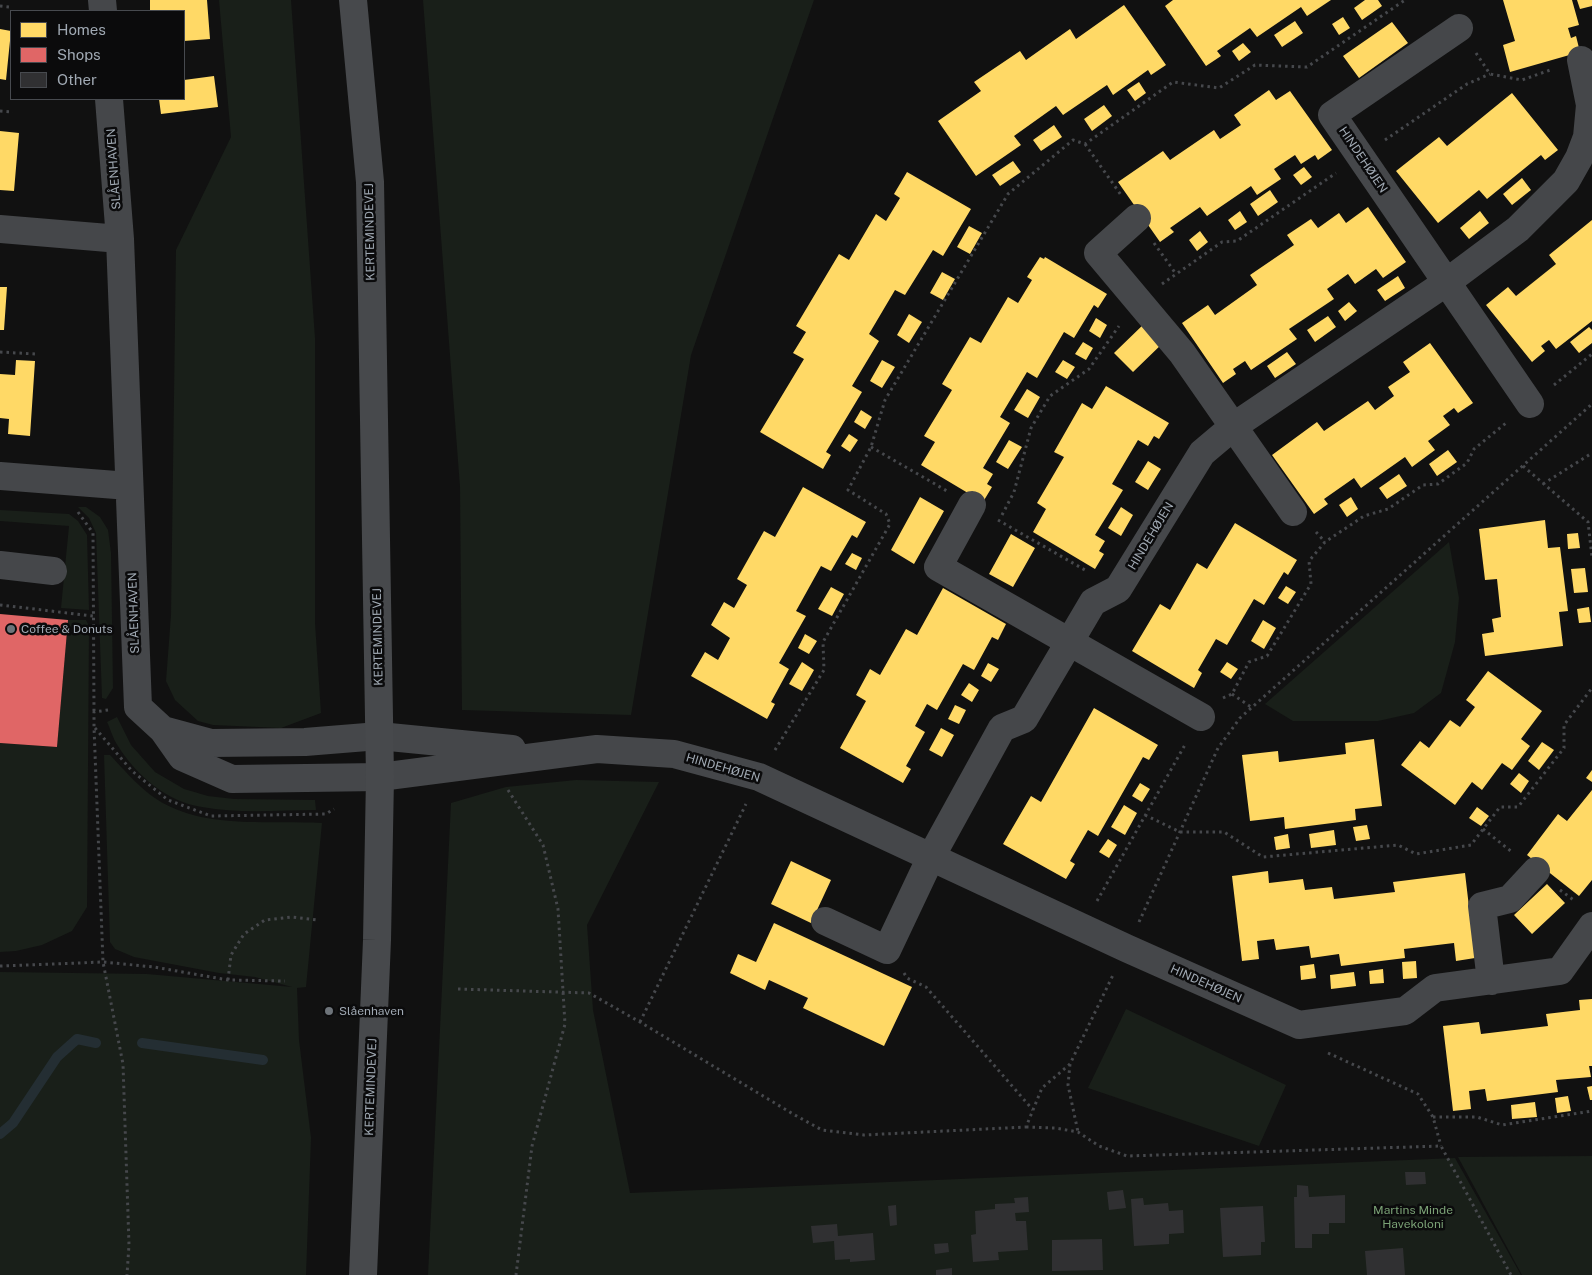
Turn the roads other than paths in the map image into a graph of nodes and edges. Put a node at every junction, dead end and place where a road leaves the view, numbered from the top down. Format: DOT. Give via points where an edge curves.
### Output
graph roads {
  1 [pos="353,0"];
  2 [pos="1459,28"];
  3 [pos="1581,60"];
  4 [pos="110,100"];
  5 [pos="1137,218"];
  6 [pos="0,229"];
  7 [pos="120,239"];
  8 [pos="1447,282"];
  9 [pos="1530,404"];
  10 [pos="1234,426"];
  11 [pos="0,476"];
  12 [pos="129,486"];
  13 [pos="972,505"];
  14 [pos="1293,512"];
  15 [pos="0,565"];
  16 [pos="53,570"];
  17 [pos="1069,642"];
  18 [pos="1202,717"];
  19 [pos="163,730"];
  20 [pos="379,736"];
  21 [pos="558,754"];
  22 [pos="380,777"];
  23 [pos="930,857"];
  24 [pos="1536,871"];
  25 [pos="826,921"];
  26 [pos="1592,926"];
  27 [pos="1491,980"];
  28 [pos="363,1275"];
  1 -- 20 [label="main road, KERTEMINDEVEJ" via="370,182"];
  2 -- 8 [label="street, HINDEHØJEN" via="1332,115"];
  3 -- 8 [label="street, HINDEHØJEN" via="1590,105 1587,137 1566,181 1518,229"];
  4 -- 7 [label="street, SLÅENHAVEN"];
  5 -- 10 [label="street" via="1098,253 1182,353"];
  6 -- 7 [label="street"];
  7 -- 12 [label="street, SLÅENHAVEN"];
  8 -- 9 [label="street, HINDEHØJEN"];
  8 -- 10 [label="street, HINDEHØJEN"];
  10 -- 14 [label="street"];
  10 -- 17 [label="street, HINDEHØJEN" via="1202,453 1118,589 1093,602"];
  11 -- 12 [label="street"];
  12 -- 19 [label="street, SLÅENHAVEN" via="138,707"];
  13 -- 17 [label="street" via="938,567"];
  15 -- 16 [label="street"];
  17 -- 18 [label="street"];
  17 -- 23 [label="street, HINDEHØJEN" via="1024,719 1002,728"];
  19 -- 20 [label="street" via="211,743 305,742"];
  19 -- 22 [label="street" via="182,757 232,780"];
  20 -- 21 [label="street, HINDEHØJEN"];
  20 -- 22 [label="main road, KERTEMINDEVEJ"];
  21 -- 22 [label="street, HINDEHØJEN"];
  21 -- 23 [label="street, HINDEHØJEN" via="597,749 674,754 759,777"];
  22 -- 28 [label="main road, KERTEMINDEVEJ" via="377,940"];
  23 -- 25 [label="street, HINDEHØJEN" via="887,950"];
  23 -- 27 [label="street, HINDEHØJEN" via="1299,1026 1405,1011 1435,988"];
  24 -- 27 [label="street" via="1510,899 1482,906"];
  26 -- 27 [label="street" via="1560,971"];
}
